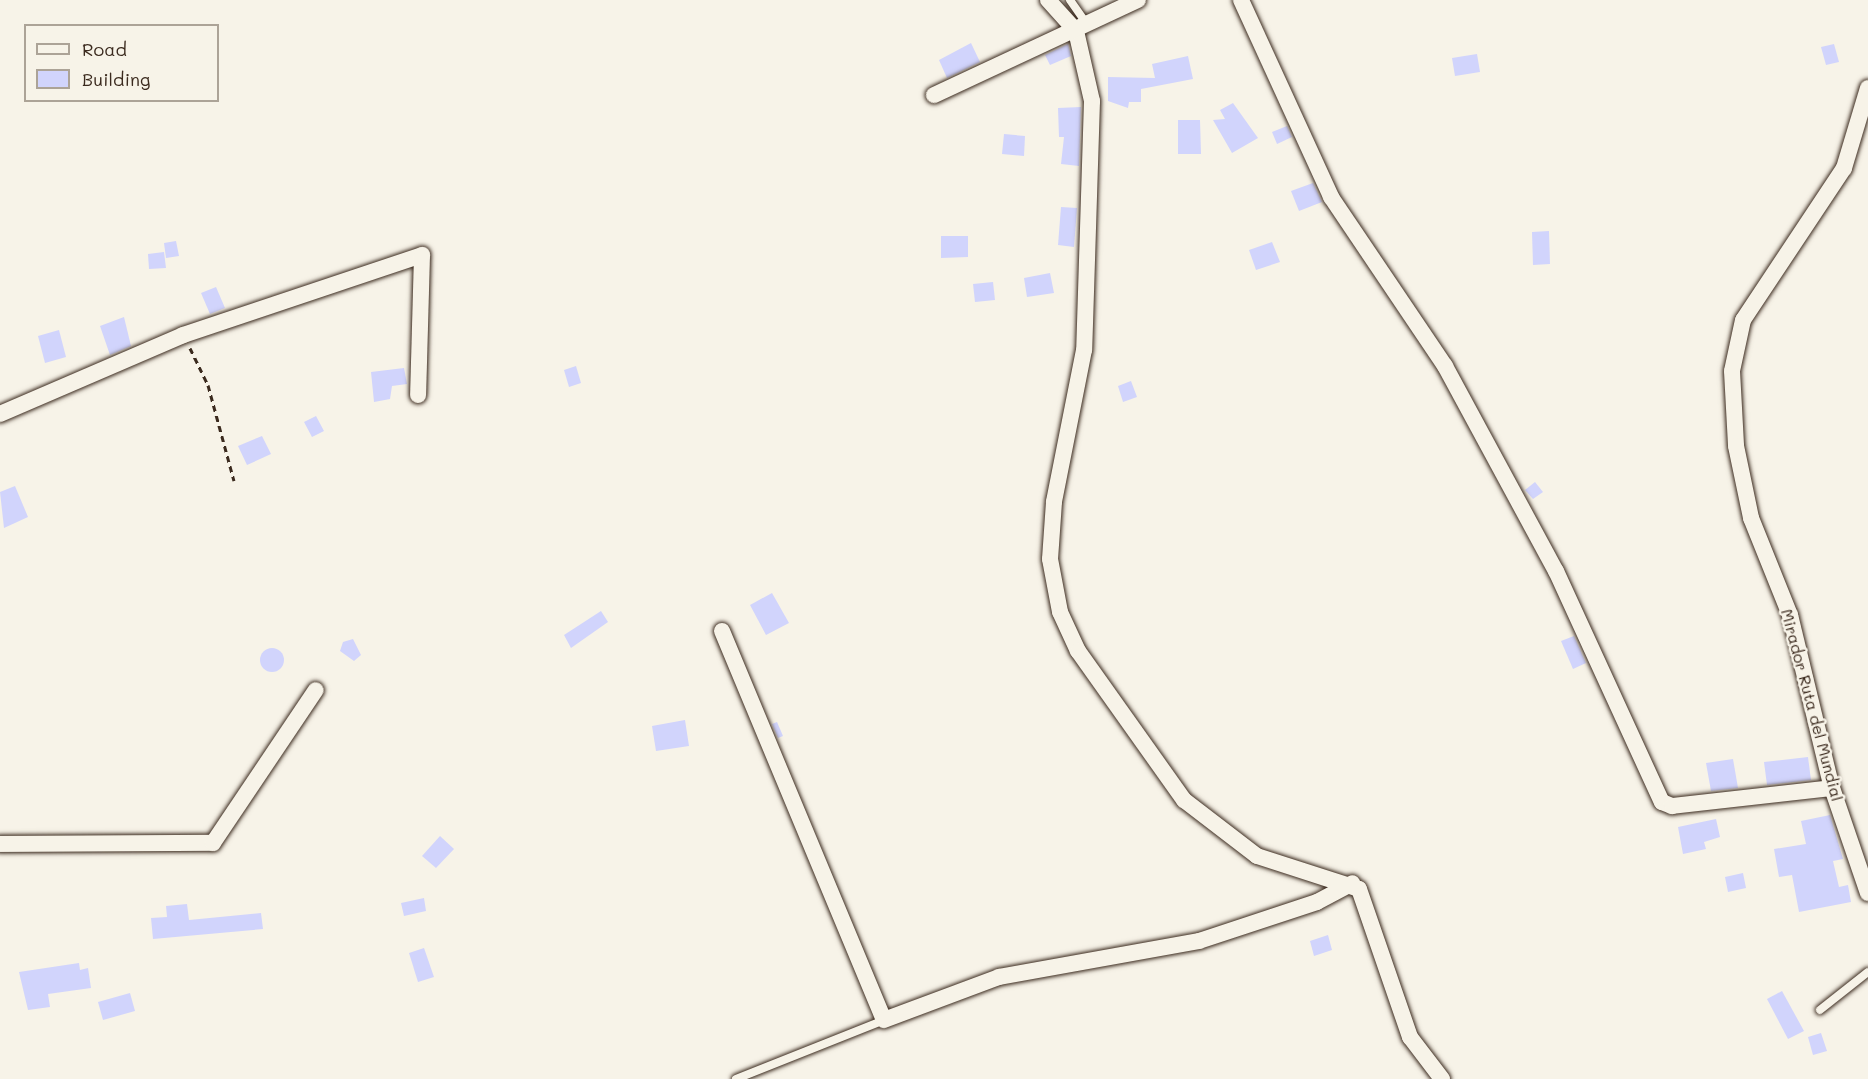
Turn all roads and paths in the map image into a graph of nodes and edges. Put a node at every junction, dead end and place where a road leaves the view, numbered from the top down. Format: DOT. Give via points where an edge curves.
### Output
graph roads {
  1 [pos="1048,0"];
  2 [pos="1070,0"];
  3 [pos="1138,0"];
  4 [pos="1241,0"];
  5 [pos="1082,29"];
  6 [pos="1868,88"];
  7 [pos="934,95"];
  8 [pos="183,335"];
  9 [pos="418,395"];
  10 [pos="0,414"];
  11 [pos="234,481"];
  12 [pos="722,631"];
  13 [pos="316,690"];
  14 [pos="1832,788"];
  15 [pos="0,844"];
  16 [pos="1352,883"];
  17 [pos="1868,893"];
  18 [pos="1868,972"];
  19 [pos="1820,1010"];
  20 [pos="884,1020"];
  21 [pos="736,1079"];
  22 [pos="1442,1079"];
  1 -- 5 [label="street"];
  2 -- 5 [label="lane"];
  3 -- 5 [label="street"];
  4 -- 14 [label="street" via="1331,197 1445,366 1556,571 1662,802 1672,806"];
  5 -- 7 [label="street"];
  5 -- 16 [label="street" via="1092,101 1087,281 1084,350 1054,502 1050,559 1060,612 1078,651 1184,800 1257,856"];
  6 -- 14 [label="street, Mirador Ruta del Mundial" via="1844,168 1743,320 1732,371 1736,446 1751,518 1790,615"];
  8 -- 9 [label="street" via="422,255"];
  8 -- 10 [label="street"];
  8 -- 11 [label="path" via="208,385"];
  12 -- 20 [label="street"];
  13 -- 15 [label="street" via="213,843"];
  14 -- 17 [label="street, Mirador Ruta del Mundial"];
  16 -- 20 [label="street" via="1317,902 1199,941 999,977"];
  16 -- 22 [label="street" via="1365,898 1410,1037"];
  18 -- 19 [label="lane"];
  20 -- 21 [label="lane"];
}
